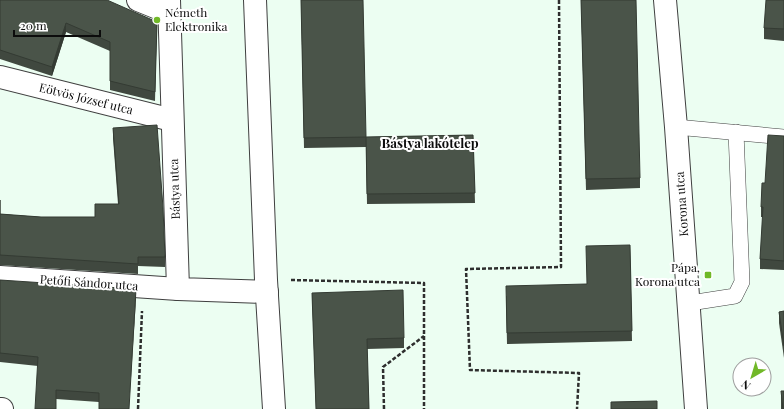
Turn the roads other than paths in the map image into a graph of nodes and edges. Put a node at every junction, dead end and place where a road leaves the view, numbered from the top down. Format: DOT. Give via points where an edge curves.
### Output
graph roads {
  1 [pos="138,0"];
  2 [pos="255,0"];
  3 [pos="665,0"];
  4 [pos="170,7"];
  5 [pos="0,77"];
  6 [pos="172,120"];
  7 [pos="676,127"];
  8 [pos="736,132"];
  9 [pos="784,136"];
  10 [pos="0,277"];
  11 [pos="267,286"];
  12 [pos="178,289"];
  13 [pos="690,303"];
  14 [pos="274,409"];
  15 [pos="696,409"];
  1 -- 4 [label="street"];
  2 -- 11 [label="street"];
  3 -- 7 [label="street, Korona utca"];
  4 -- 6 [label="street, Bástya utca"];
  5 -- 6 [label="street, Eötvös József utca"];
  6 -- 12 [label="street, Bástya utca"];
  7 -- 8 [label="lane"];
  7 -- 13 [label="street, Korona utca"];
  8 -- 9 [label="lane"];
  8 -- 13 [label="lane" via="742,282 735,296"];
  10 -- 12 [label="street, Petőfi Sándor utca"];
  11 -- 12 [label="street"];
  11 -- 14 [label="street"];
  13 -- 15 [label="street, Korona utca"];
}
